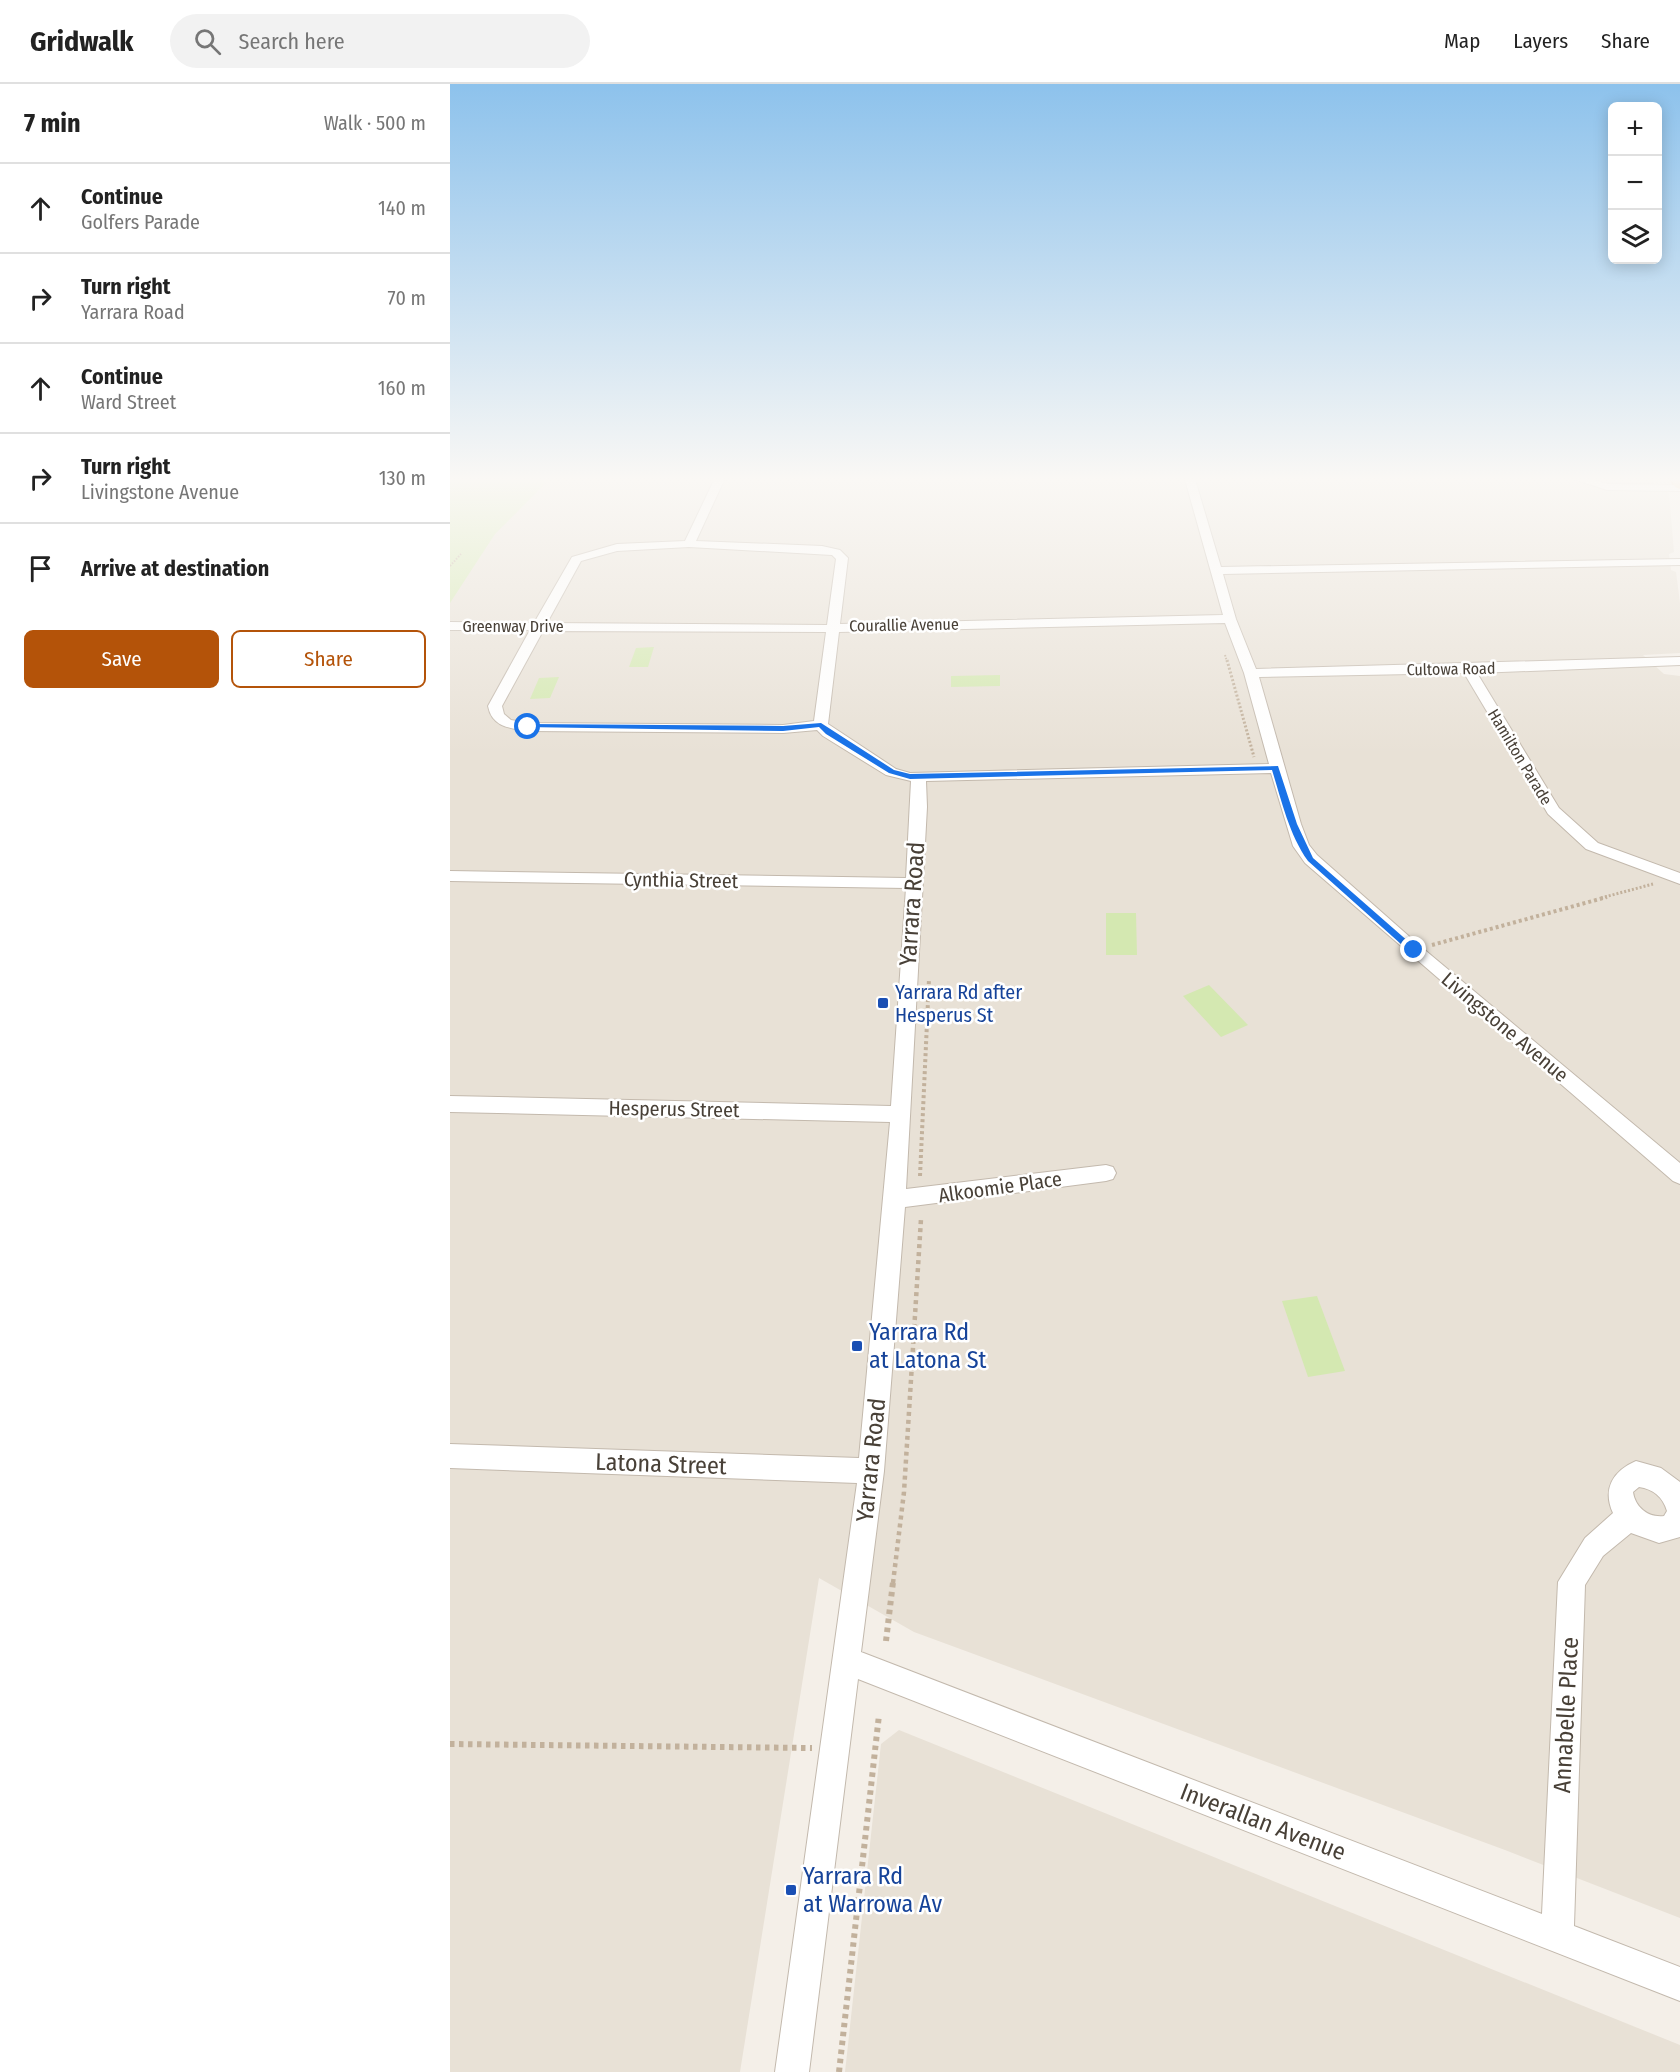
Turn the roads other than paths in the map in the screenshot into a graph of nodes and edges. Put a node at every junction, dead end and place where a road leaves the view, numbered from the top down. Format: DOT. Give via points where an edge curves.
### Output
graph roads {
  1 [pos="571,569"];
  2 [pos="842,569"];
  3 [pos="1332,569"];
  4 [pos="1217,571"];
  5 [pos="1230,619"];
  6 [pos="577,625"];
  7 [pos="450,626"];
  8 [pos="834,626"];
  9 [pos="540,627"];
  10 [pos="1680,661"];
  11 [pos="1652,662"];
  12 [pos="1680,666"];
  13 [pos="1468,669"];
  14 [pos="1251,673"];
  15 [pos="821,725"];
  16 [pos="1275,768"];
  17 [pos="918,777"];
  18 [pos="450,876"];
  19 [pos="1678,878"];
  20 [pos="912,883"];
  21 [pos="450,1104"];
  22 [pos="898,1114"];
  23 [pos="1106,1173"];
  24 [pos="1680,1175"];
  25 [pos="894,1199"];
  26 [pos="450,1456"];
  27 [pos="871,1471"];
  28 [pos="1630,1516"];
  29 [pos="846,1660"];
  30 [pos="1557,1936"];
  31 [pos="1680,1984"];
  32 [pos="792,2072"];
  1 -- 9 [label="street"];
  2 -- 8 [label="street"];
  3 -- 4 [label="street"];
  4 -- 5 [label="street, Livingstone Avenue"];
  5 -- 8 [label="street, Courallie Avenue"];
  5 -- 14 [label="street, Livingstone Avenue"];
  6 -- 8 [label="street, Courallie Avenue" via="797,629"];
  6 -- 9 [label="street, Greenway Drive"];
  7 -- 9 [label="street, Greenway Drive"];
  8 -- 15 [label="street"];
  9 -- 15 [label="street" via="495,706 497,716 507,723 528,727 783,729"];
  10 -- 11 [label="street, Cultowa Road"];
  11 -- 12 [label="street, Cultowa Road"];
  11 -- 13 [label="street, Cultowa Road"];
  13 -- 14 [label="street, Cultowa Road"];
  13 -- 19 [label="street, Hamilton Parade" via="1553,811 1592,846"];
  14 -- 16 [label="street, Livingstone Avenue"];
  15 -- 17 [label="street" via="891,772"];
  16 -- 17 [label="street"];
  16 -- 24 [label="street, Livingstone Avenue" via="1301,846 1311,859"];
  17 -- 20 [label="street, Yarrara Road"];
  18 -- 20 [label="street, Cynthia Street"];
  20 -- 22 [label="street, Yarrara Road"];
  21 -- 22 [label="street, Hesperus Street"];
  22 -- 25 [label="street, Yarrara Road"];
  23 -- 25 [label="street, Alkoomie Place"];
  25 -- 27 [label="street, Yarrara Road"];
  26 -- 27 [label="street, Latona Street"];
  27 -- 29 [label="street, Yarrara Road"];
  28 -- 30 [label="street, Annabelle Place" via="1594,1547 1572,1582"];
  29 -- 30 [label="street, Inverallan Avenue"];
  29 -- 32 [label="street, Yarrara Road"];
  30 -- 31 [label="street, Inverallan Avenue"];
}
